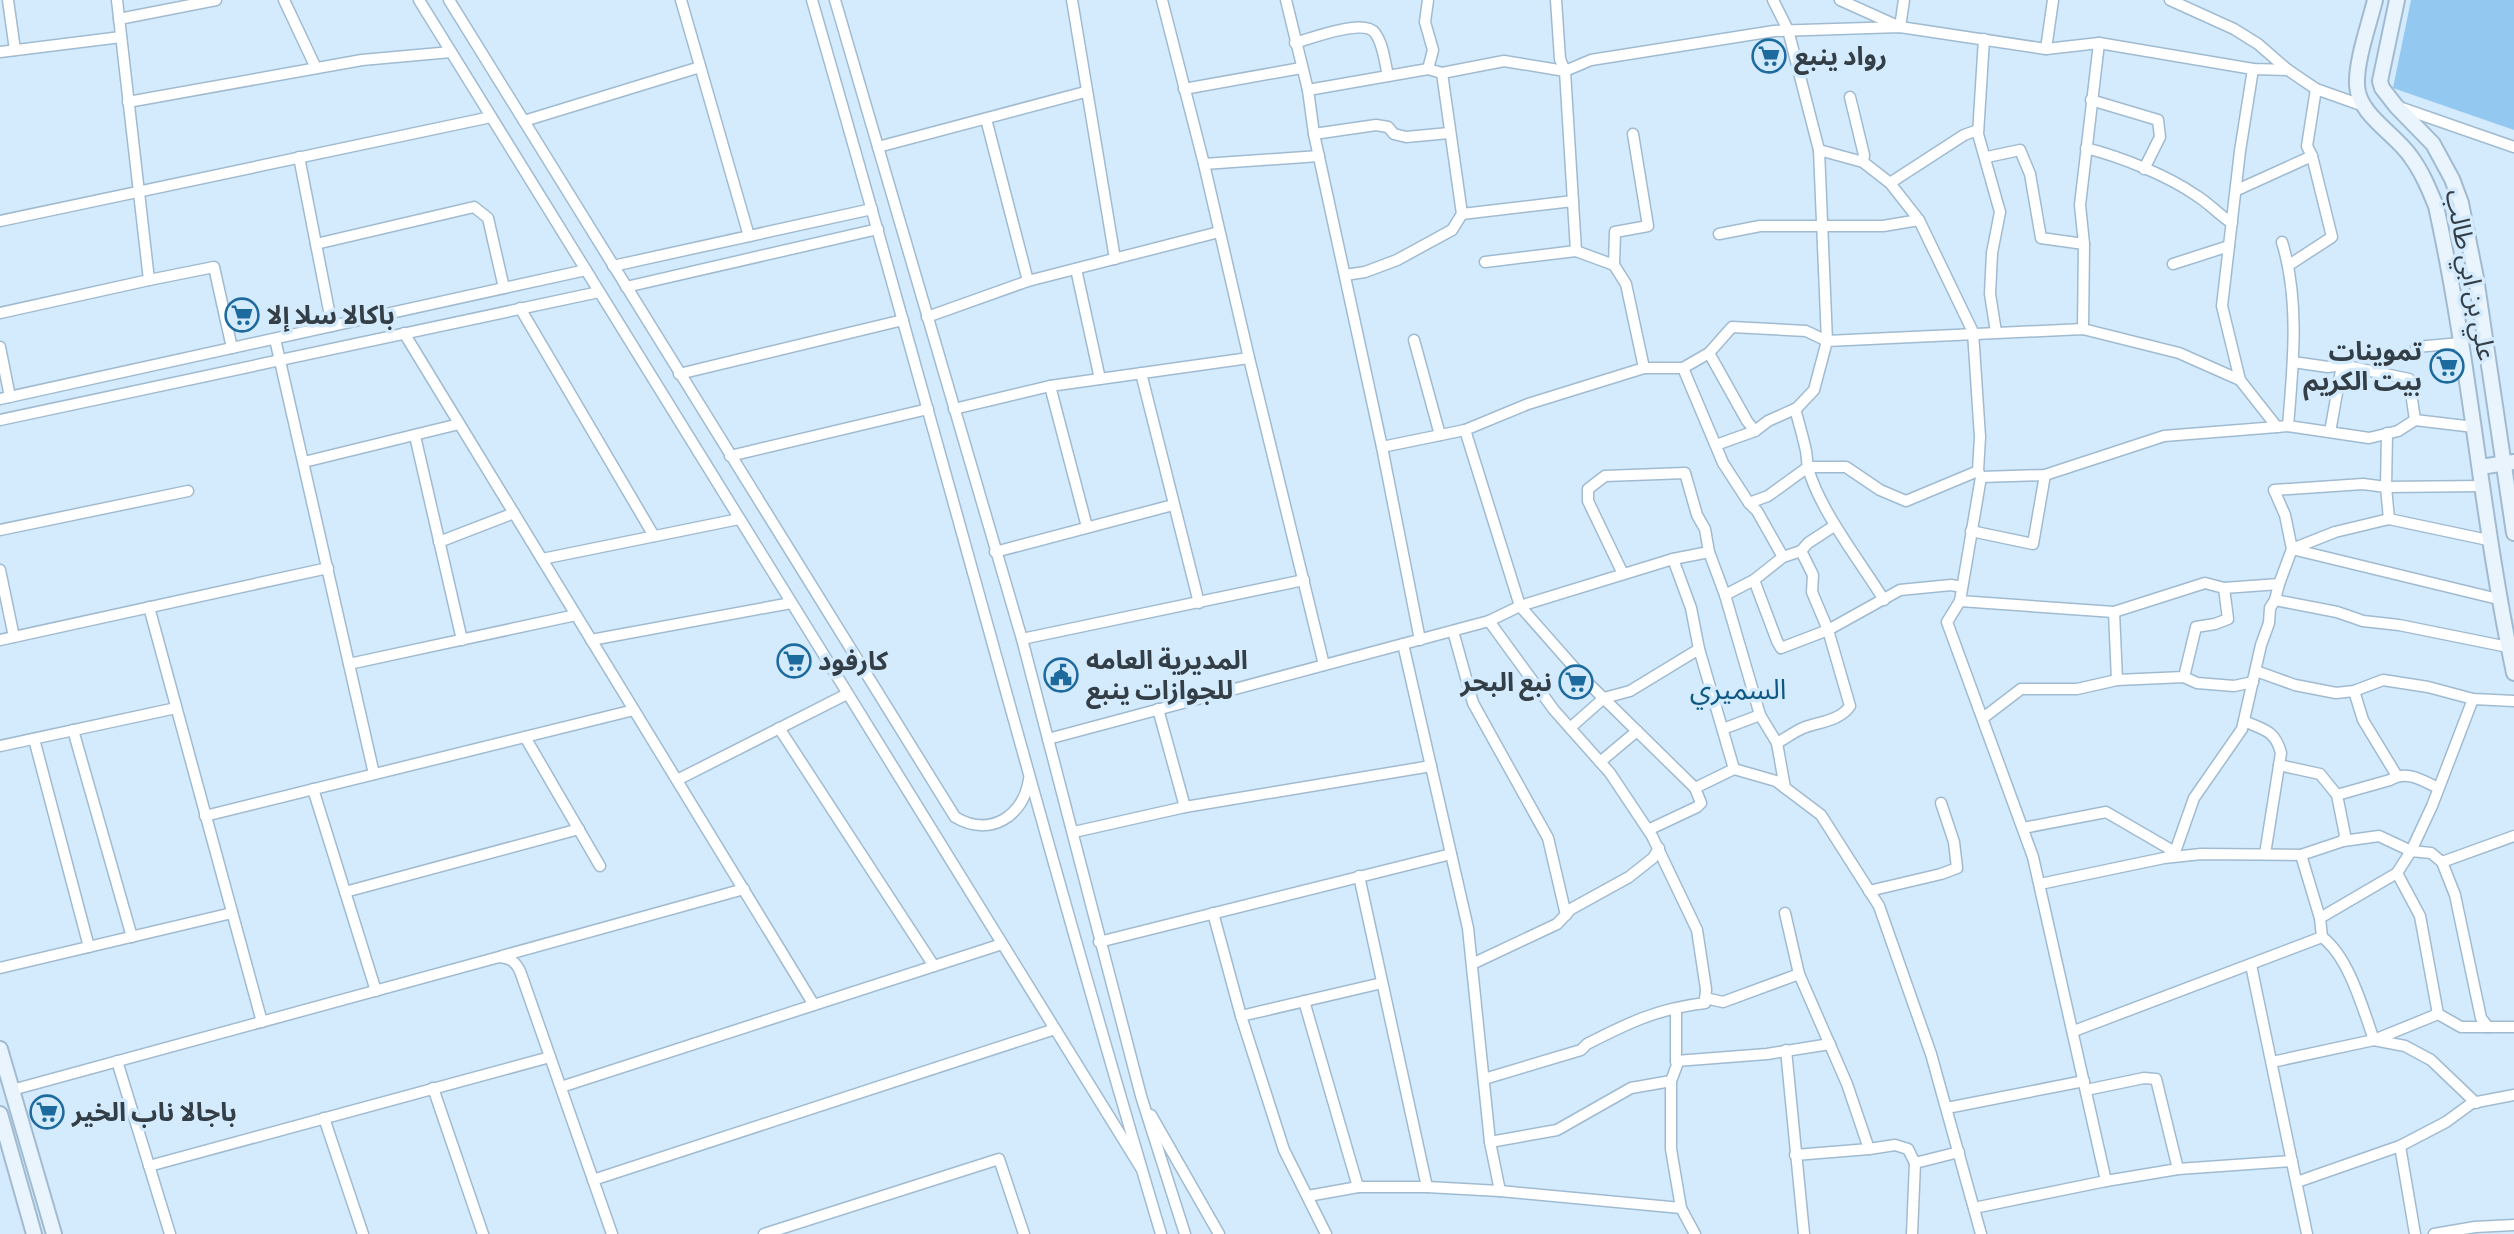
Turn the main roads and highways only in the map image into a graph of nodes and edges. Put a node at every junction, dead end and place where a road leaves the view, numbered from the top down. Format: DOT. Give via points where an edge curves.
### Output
graph roads {
  1 [pos="2375,0"];
  2 [pos="2397,0"];
  3 [pos="2509,463"];
  4 [pos="2480,467"];
  5 [pos="2510,483"];
  6 [pos="2482,486"];
  7 [pos="2514,533"];
  8 [pos="2514,673"];
  9 [pos="0,1049"];
  10 [pos="0,1114"];
  11 [pos="34,1234"];
  12 [pos="54,1234"];
  1 -- 4 [label="main road, علي بن ابي طالب" via="2357,88 2364,106 2410,155 2436,206"];
  2 -- 3 [label="main road, علي بن ابي طالب" via="2380,81 2396,106 2433,144 2461,203"];
  3 -- 4 [label="main road"];
  3 -- 5 [label="main road, علي بن ابي طالب"];
  4 -- 6 [label="main road, علي بن ابي طالب"];
  5 -- 6 [label="main road"];
  5 -- 7 [label="main road, علي بن ابي طالب"];
  6 -- 8 [label="main road, علي بن ابي طالب"];
  9 -- 12 [label="main road"];
  10 -- 11 [label="main road"];
}
